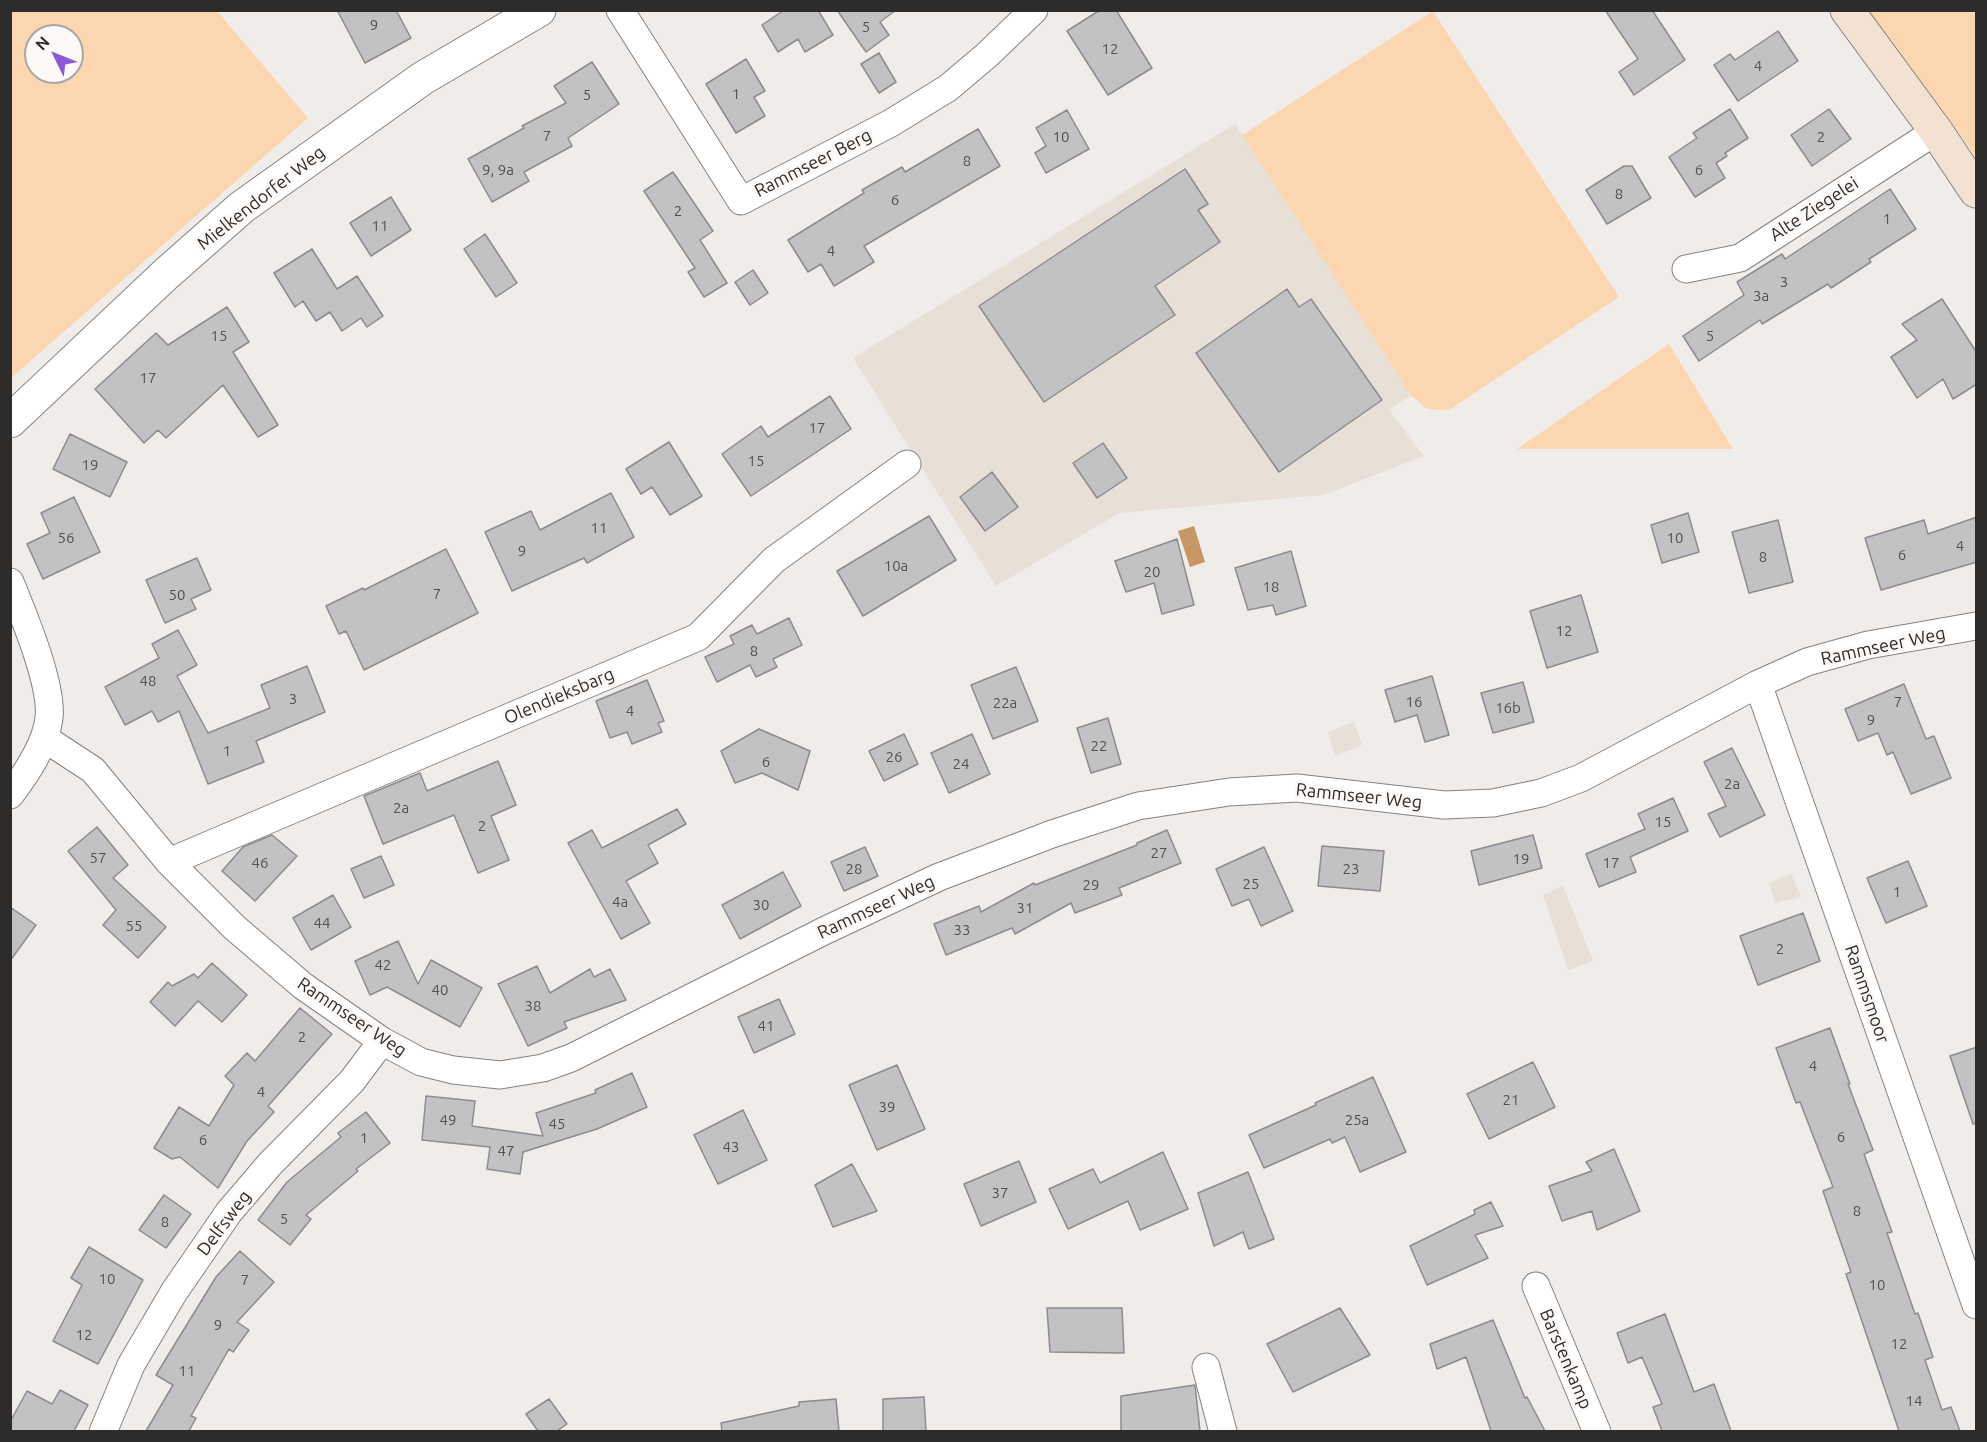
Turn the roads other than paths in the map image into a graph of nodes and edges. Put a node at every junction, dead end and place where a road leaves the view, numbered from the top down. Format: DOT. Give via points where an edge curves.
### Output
graph roads {
  1 [pos="539,10"];
  2 [pos="620,10"];
  3 [pos="1034,10"];
  4 [pos="1847,10"];
  5 [pos="1936,131"];
  6 [pos="1977,190"];
  7 [pos="1686,269"];
  8 [pos="10,422"];
  9 [pos="907,465"];
  10 [pos="10,582"];
  11 [pos="1977,626"];
  12 [pos="1758,684"];
  13 [pos="44,738"];
  14 [pos="10,795"];
  15 [pos="169,862"];
  16 [pos="382,1041"];
  17 [pos="1536,1286"];
  18 [pos="1977,1305"];
  19 [pos="1206,1367"];
  20 [pos="103,1431"];
  21 [pos="1223,1431"];
  22 [pos="1597,1431"];
  1 -- 8 [label="street, Mielkendorfer Weg" via="423,78 243,207"];
  2 -- 3 [label="street, Rammseer Berg" via="741,201 891,123 948,88"];
  4 -- 5 [label="main road"];
  5 -- 6 [label="main road"];
  5 -- 7 [label="street, Alte Ziegelei" via="1740,258"];
  9 -- 15 [label="street, Olendieksbarg" via="774,560 698,637"];
  10 -- 13 [label="street" via="32,636 47,690 49,717"];
  11 -- 12 [label="street, Rammseer Weg" via="1868,645 1807,662"];
  12 -- 16 [label="street, Rammseer Weg" via="1581,778 1541,793 1492,803 1444,805 1297,788 1229,792 1138,806 939,877 571,1058 543,1068 500,1075 453,1070 421,1062"];
  12 -- 18 [label="street, Rammsmoor"];
  13 -- 14 [label="street"];
  13 -- 15 [label="street, Rammseer Weg" via="93,770"];
  15 -- 16 [label="street, Rammseer Weg" via="235,928 303,986"];
  16 -- 20 [label="street, Delfsweg" via="352,1081 229,1212 174,1292 131,1365"];
  17 -- 22 [label="street, Barstenkamp"];
  19 -- 21 [label="street"];
}
